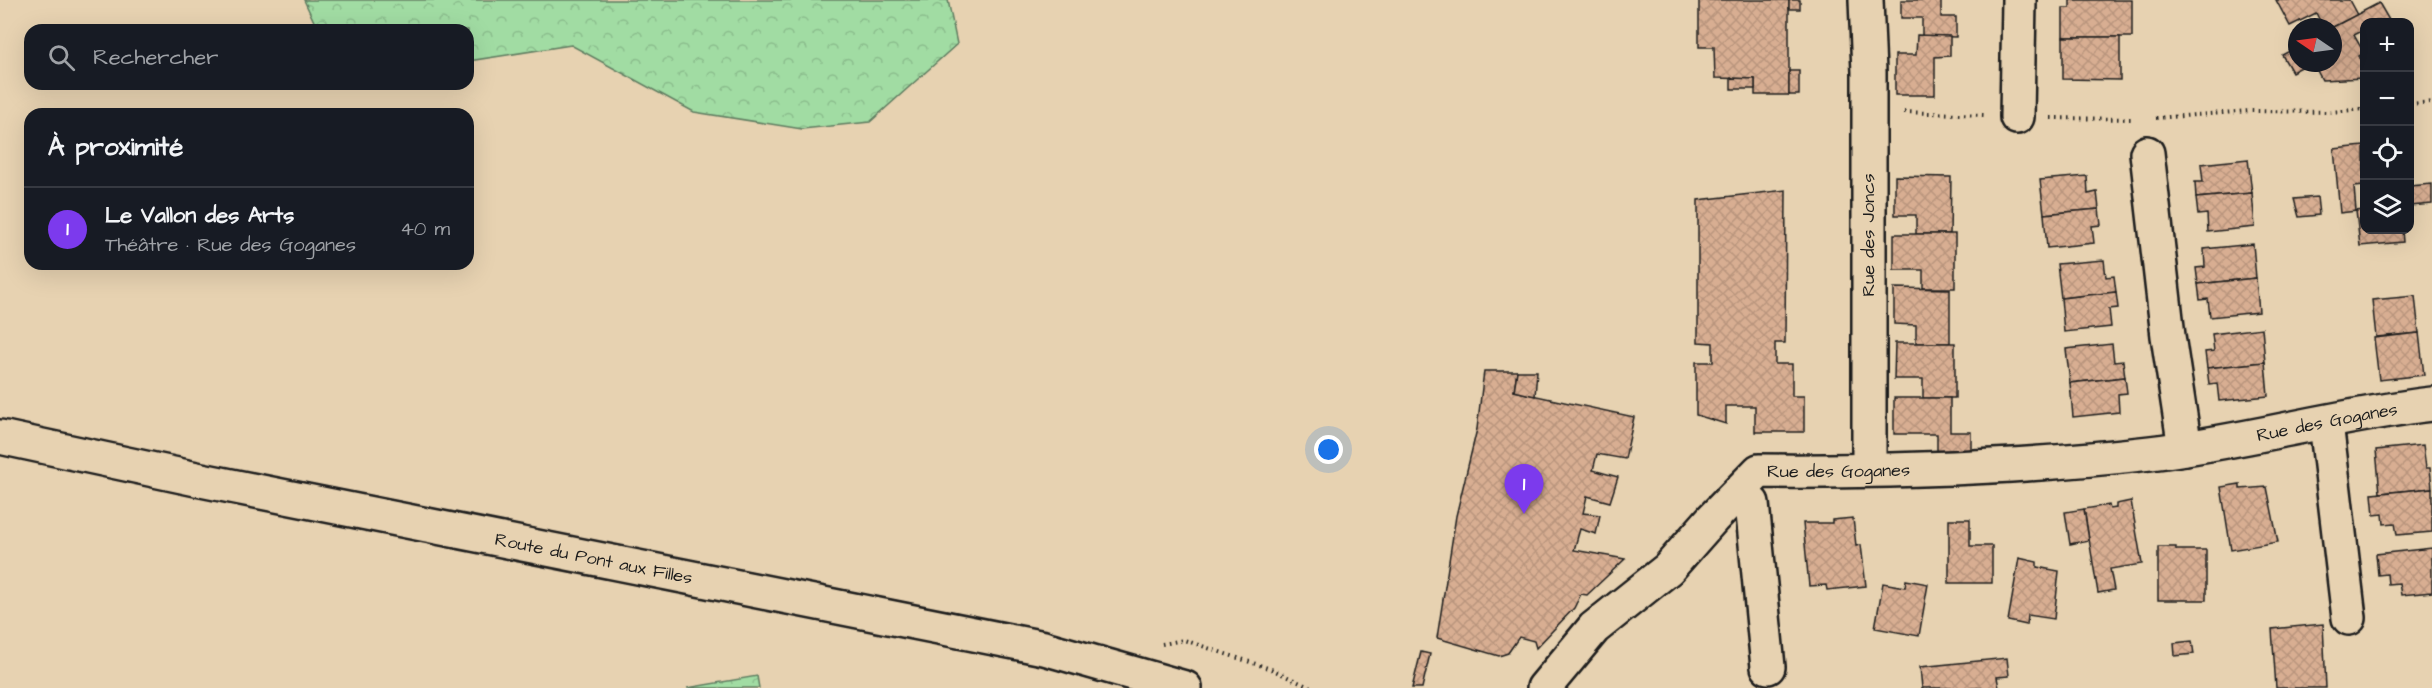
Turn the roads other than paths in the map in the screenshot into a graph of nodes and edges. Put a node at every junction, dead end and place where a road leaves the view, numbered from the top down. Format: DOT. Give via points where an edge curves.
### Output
graph roads {
  1 [pos="1866,0"];
  2 [pos="2019,0"];
  3 [pos="2017,117"];
  4 [pos="2147,153"];
  5 [pos="2432,404"];
  6 [pos="2326,423"];
  7 [pos="0,436"];
  8 [pos="2186,448"];
  9 [pos="1869,470"];
  10 [pos="1739,492"];
  11 [pos="2349,618"];
  12 [pos="1768,667"];
  13 [pos="1185,688"];
  14 [pos="1544,688"];
  1 -- 9 [label="street, Rue des Joncs"];
  2 -- 3 [label="street"];
  4 -- 8 [label="street" via="2168,336"];
  5 -- 6 [label="street, Rue des Goganes" via="2381,410"];
  6 -- 8 [label="street, Rue des Goganes"];
  6 -- 11 [label="street"];
  7 -- 13 [label="street, Route du Pont aux Filles" via="212,483 1044,648"];
  8 -- 9 [label="street, Rue des Goganes" via="2041,464 1928,471"];
  9 -- 10 [label="street, Rue des Goganes" via="1760,471"];
  10 -- 12 [label="street" via="1752,503"];
  10 -- 14 [label="street, Rue des Goganes" via="1668,570 1594,628"];
}
